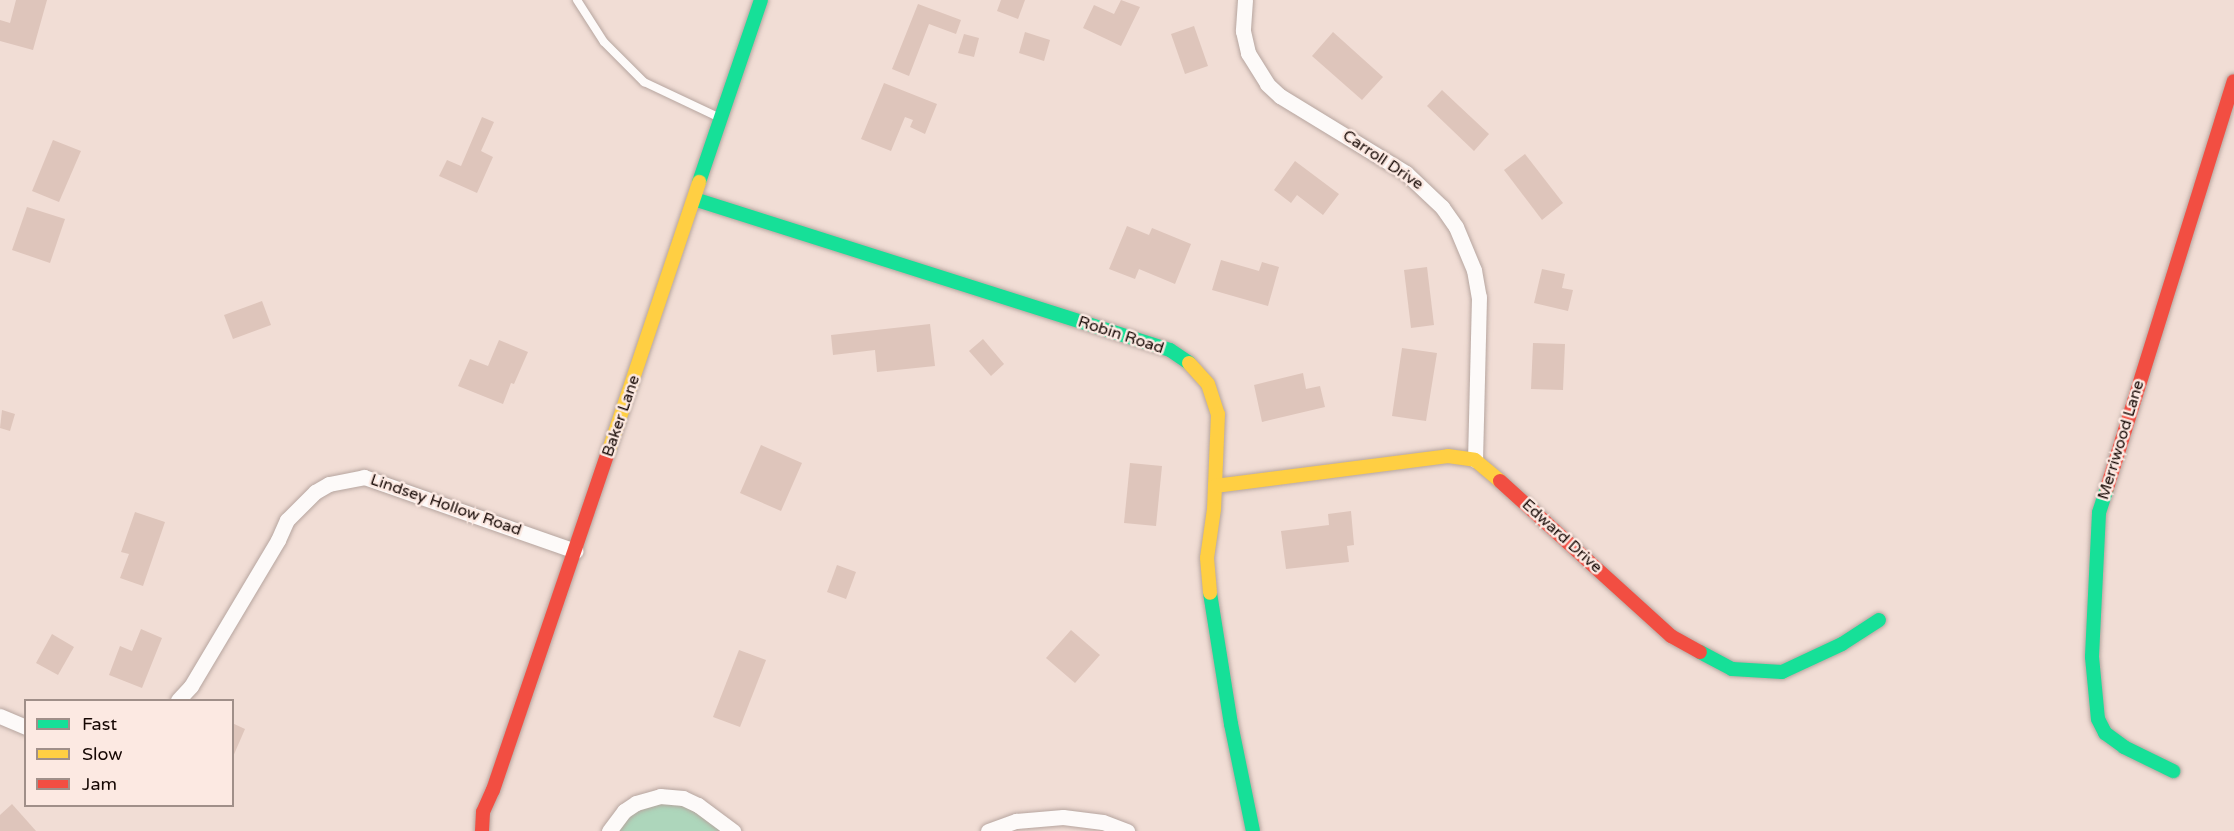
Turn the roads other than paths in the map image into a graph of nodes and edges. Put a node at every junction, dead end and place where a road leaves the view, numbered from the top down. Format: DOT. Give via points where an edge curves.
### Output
graph roads {
  1 [pos="577,0"];
  2 [pos="761,0"];
  3 [pos="1245,0"];
  4 [pos="2234,81"];
  5 [pos="721,118"];
  6 [pos="694,200"];
  7 [pos="1474,460"];
  8 [pos="1215,486"];
  9 [pos="576,551"];
  10 [pos="1879,620"];
  11 [pos="179,699"];
  12 [pos="0,716"];
  13 [pos="24,726"];
  14 [pos="2173,771"];
  15 [pos="483,831"];
  16 [pos="609,831"];
  17 [pos="733,831"];
  18 [pos="988,831"];
  19 [pos="1127,831"];
  20 [pos="1253,831"];
  1 -- 5 [label="lane" via="604,42 644,82"];
  2 -- 5 [label="street, Baker Lane"];
  3 -- 7 [label="street, Carroll Drive" via="1243,32 1248,52 1267,84 1280,96 1406,172 1436,200 1456,227 1474,270 1479,297"];
  4 -- 14 [label="street, Merriwood Lane" via="2099,513 2092,657 2098,719 2105,733 2124,747"];
  5 -- 6 [label="street, Baker Lane"];
  6 -- 8 [label="street, Robin Road" via="1177,354 1196,369 1215,398"];
  6 -- 9 [label="street, Baker Lane"];
  7 -- 8 [label="street" via="1448,456"];
  7 -- 10 [label="street, Edward Drive" via="1671,636 1732,669 1782,672 1842,644"];
  8 -- 20 [label="street, Robin Road" via="1207,558 1209,588"];
  9 -- 11 [label="street, Lindsey Hollow Road" via="364,477 329,484 302,503 287,520"];
  9 -- 15 [label="street, Baker Lane" via="483,812"];
  12 -- 13 [label="street"];
  16 -- 17 [label="street" via="624,811 660,796 683,798 698,805"];
  18 -- 19 [label="street" via="1044,817 1084,819"];
}
